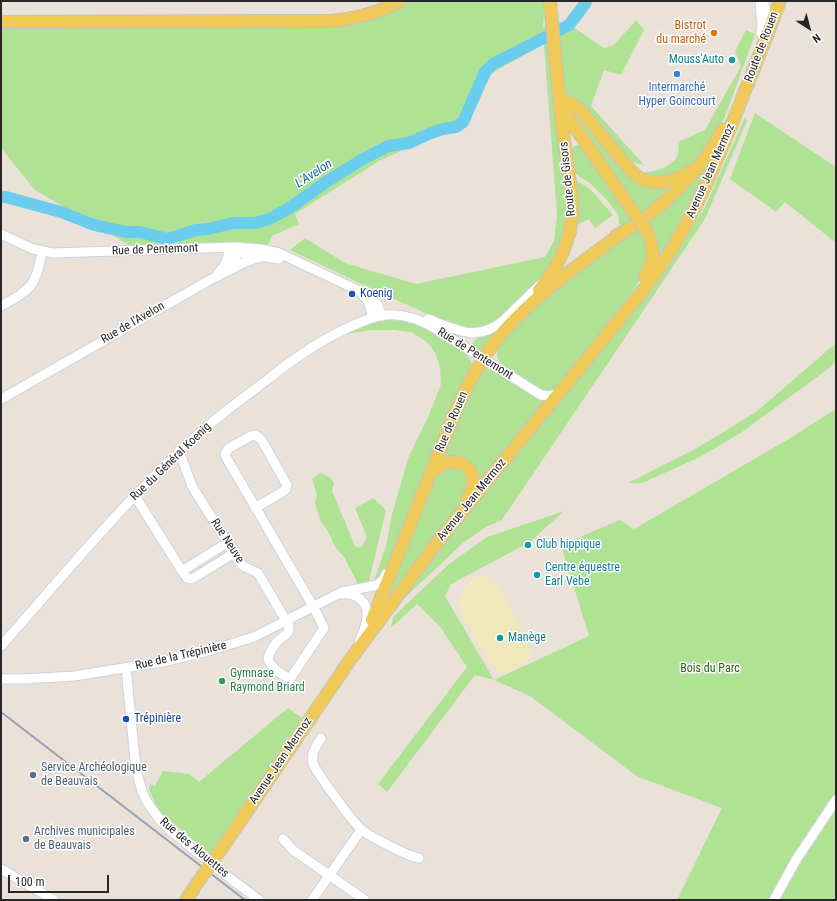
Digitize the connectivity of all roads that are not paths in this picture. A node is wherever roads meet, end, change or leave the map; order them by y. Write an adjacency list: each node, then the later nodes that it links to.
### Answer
1 (400, 1): 8 (main road)
2 (550, 1): 11 (main road, Route de Gisors)
3 (759, 1): 9 (street)
4 (763, 1): 7 (street)
5 (774, 1): 7 (main road, Route de Rouen)
6 (780, 1): 9 (main road, Route de Rouen)
7 (768, 16): 9 (main road, Route de Rouen)
8 (1, 22)
9 (765, 32): 10 (main road, Route de Rouen)
10 (741, 92): 14 (main road); 30 (main road, Avenue Jean Mermoz)
11 (560, 97): 12 (main road); 13 (main road, Route de Gisors)
12 (581, 111): 13 (main road); 14 (main road)
13 (563, 115): 15 (main road); 16 (main road, Route de Gisors)
14 (719, 137): 17 (main road)
15 (587, 144): 16 (main road); 30 (main road, bridge)
16 (565, 150): 25 (main road, Route de Gisors)
17 (622, 233): 25 (main road); 32 (main road, Rue de Rouen)
18 (1, 234): 21 (street, Rue de Pentemont)
19 (1, 239): 21 (street, Rue de Pentemont)
20 (231, 251): 21 (street, Rue de Pentemont); 22 (street, Rue de Pentemont); 23 (street, Rue de Pentemont); 24 (street); 26 (street)
21 (42, 254): 27 (street)
22 (269, 257): 23 (street, Rue de Pentemont); 24 (street, Rue de l'Avelon)
23 (308, 267): 29 (street, Rue de Pentemont)
24 (231, 269): 26 (street, Rue de l'Avelon)
25 (551, 274): 31 (street); 32 (main road, Route de Gisors)
26 (208, 281): 36 (street, Rue de l'Avelon)
27 (1, 306)
28 (401, 315): 29 (street, Rue de Pentemont); 31 (street); 33 (street, Rue de Pentemont)
29 (378, 316): 37 (street, Rue du Général Koenig)
30 (610, 329): 35 (main road, Avenue Jean Mermoz)
31 (480, 333): 33 (street)
32 (498, 339): 34 (main road, Rue de Rouen)
33 (470, 351): 34 (street, Rue de Pentemont)
34 (483, 359): 35 (street, Rue de Pentemont); 38 (main road, Rue de Rouen)
35 (563, 389): 41 (main road, Avenue Jean Mermoz)
36 (1, 399)
37 (180, 451): 39 (street, Rue du Général Koenig); 42 (street, Rue Neuve)
38 (430, 475): 41 (main road); 43 (main road, Rue de Rouen)
39 (135, 496): 45 (street); 51 (street, Rue du Général Koenig)
40 (255, 508): 40 (street); 48 (street)
41 (453, 522): 53 (main road, Avenue Jean Mermoz)
42 (228, 542): 44 (street, Rue Neuve); 45 (street)
43 (401, 548): 46 (street, Rue de la Trépinière); 52 (main road, Rue de Rouen)
44 (234, 553): 45 (street); 50 (street, Rue Neuve)
45 (182, 571)
46 (371, 586): 47 (street, Rue de la Trépinière); 49 (street)
47 (337, 594): 48 (street, Rue de la Trépinière); 49 (street)
48 (314, 606): 50 (street, Rue de la Trépinière); 50 (street)
49 (366, 606): 52 (street)
50 (286, 621): 54 (street, Rue de la Trépinière)
51 (1, 646)
52 (357, 648): 53 (main road, Rue de Rouen)
53 (350, 660): 66 (main road, Avenue Jean Mermoz, bridge)
54 (126, 668): 57 (street, Rue de la Trépinière); 67 (street, Rue des Alouettes)
55 (1, 672): 57 (street, Rue de la Trépinière)
56 (1, 679): 57 (street, Rue de la Trépinière)
57 (15, 679)
58 (321, 738): 60 (street)
59 (836, 800): 70 (street)
60 (361, 830): 62 (street); 64 (street)
61 (283, 839): 64 (street)
62 (419, 858)
63 (1, 868): 65 (street)
64 (329, 876): 68 (street); 69 (street)
65 (54, 900)
66 (186, 900)
67 (259, 900)
68 (312, 900)
69 (365, 900)
70 (774, 900)

